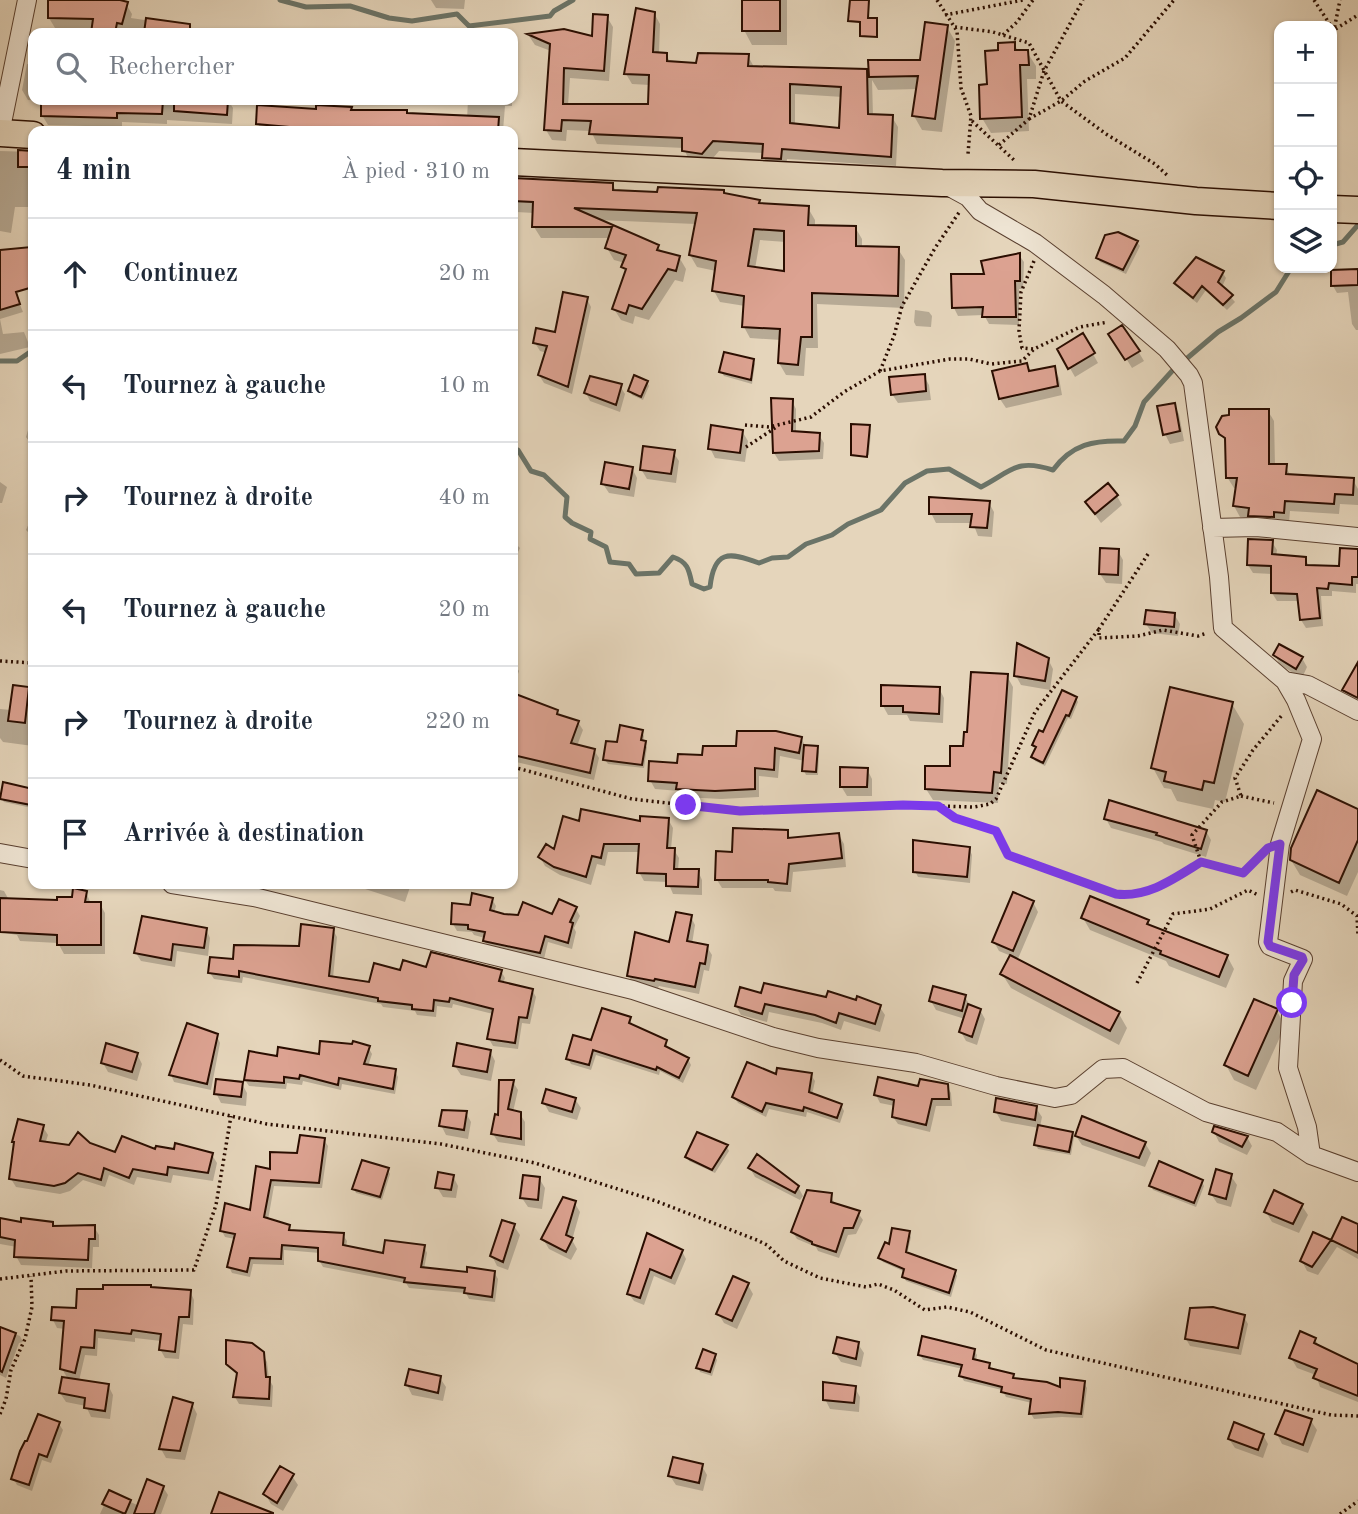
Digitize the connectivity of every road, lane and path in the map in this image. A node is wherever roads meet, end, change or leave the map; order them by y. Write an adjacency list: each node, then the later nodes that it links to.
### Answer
1 (27, 0): 21 (street)
2 (937, 0): 9 (path)
3 (1022, 0): 9 (path)
4 (1033, 0): 15 (path)
5 (1083, 0): 16 (path)
6 (1174, 0): 18 (path)
7 (1314, 0): 11 (path)
8 (1340, 0): 12 (path)
9 (945, 15): 14 (path)
10 (1358, 15): 13 (path)
11 (1328, 21)
12 (1334, 21)
13 (1337, 26)
14 (955, 27): 15 (path); 20 (path)
15 (1003, 35): 16 (path)
16 (1044, 71): 18 (path); 19 (path)
17 (1332, 84): 24 (path)
18 (1061, 101): 19 (path); 30 (path)
19 (1029, 118): 23 (path)
20 (971, 121): 23 (path); 25 (path)
21 (0, 133): 22 (main road)
22 (28, 135)
23 (999, 145): 28 (path)
24 (1332, 147)
25 (968, 154)
26 (518, 162): 27 (main road)
27 (942, 183): 28 (main road); 29 (street)
28 (1034, 184): 30 (main road)
29 (970, 200): 32 (street); 35 (path)
30 (1196, 201): 31 (main road)
31 (1274, 206)
32 (1040, 246): 33 (street); 34 (path)
33 (1130, 318): 34 (path); 39 (street)
34 (1034, 349): 35 (path)
35 (880, 371): 36 (path)
36 (780, 424): 37 (path); 38 (path)
37 (745, 425)
38 (746, 447)
39 (1212, 528): 40 (street); 42 (street)
40 (1358, 537)
41 (1148, 554): 43 (path)
42 (1223, 628): 43 (path); 46 (street)
43 (1099, 629): 51 (path)
44 (0, 661): 45 (path)
45 (28, 663)
46 (1284, 681): 47 (street); 48 (street)
47 (1296, 699): 50 (path); 52 (street)
48 (1358, 711)
49 (518, 768): 51 (path)
50 (1241, 796): 52 (path); 56 (path)
51 (938, 806): 56 (path)
52 (1293, 807): 53 (street)
53 (1280, 844): 56 (path); 58 (street)
54 (0, 853): 55 (street)
55 (28, 858)
56 (1201, 862)
57 (204, 889): 63 (street)
58 (1273, 904): 59 (path); 60 (path); 63 (street)
59 (1358, 936)
60 (1137, 984)
61 (0, 1060): 62 (path)
62 (231, 1116): 65 (path); 68 (path)
63 (1311, 1155): 64 (street)
64 (1358, 1172)
65 (31, 1276): 66 (path); 67 (path)
66 (0, 1279)
67 (0, 1414)
68 (1358, 1416)
69 (1358, 1501): 70 (path)
70 (1340, 1514)

